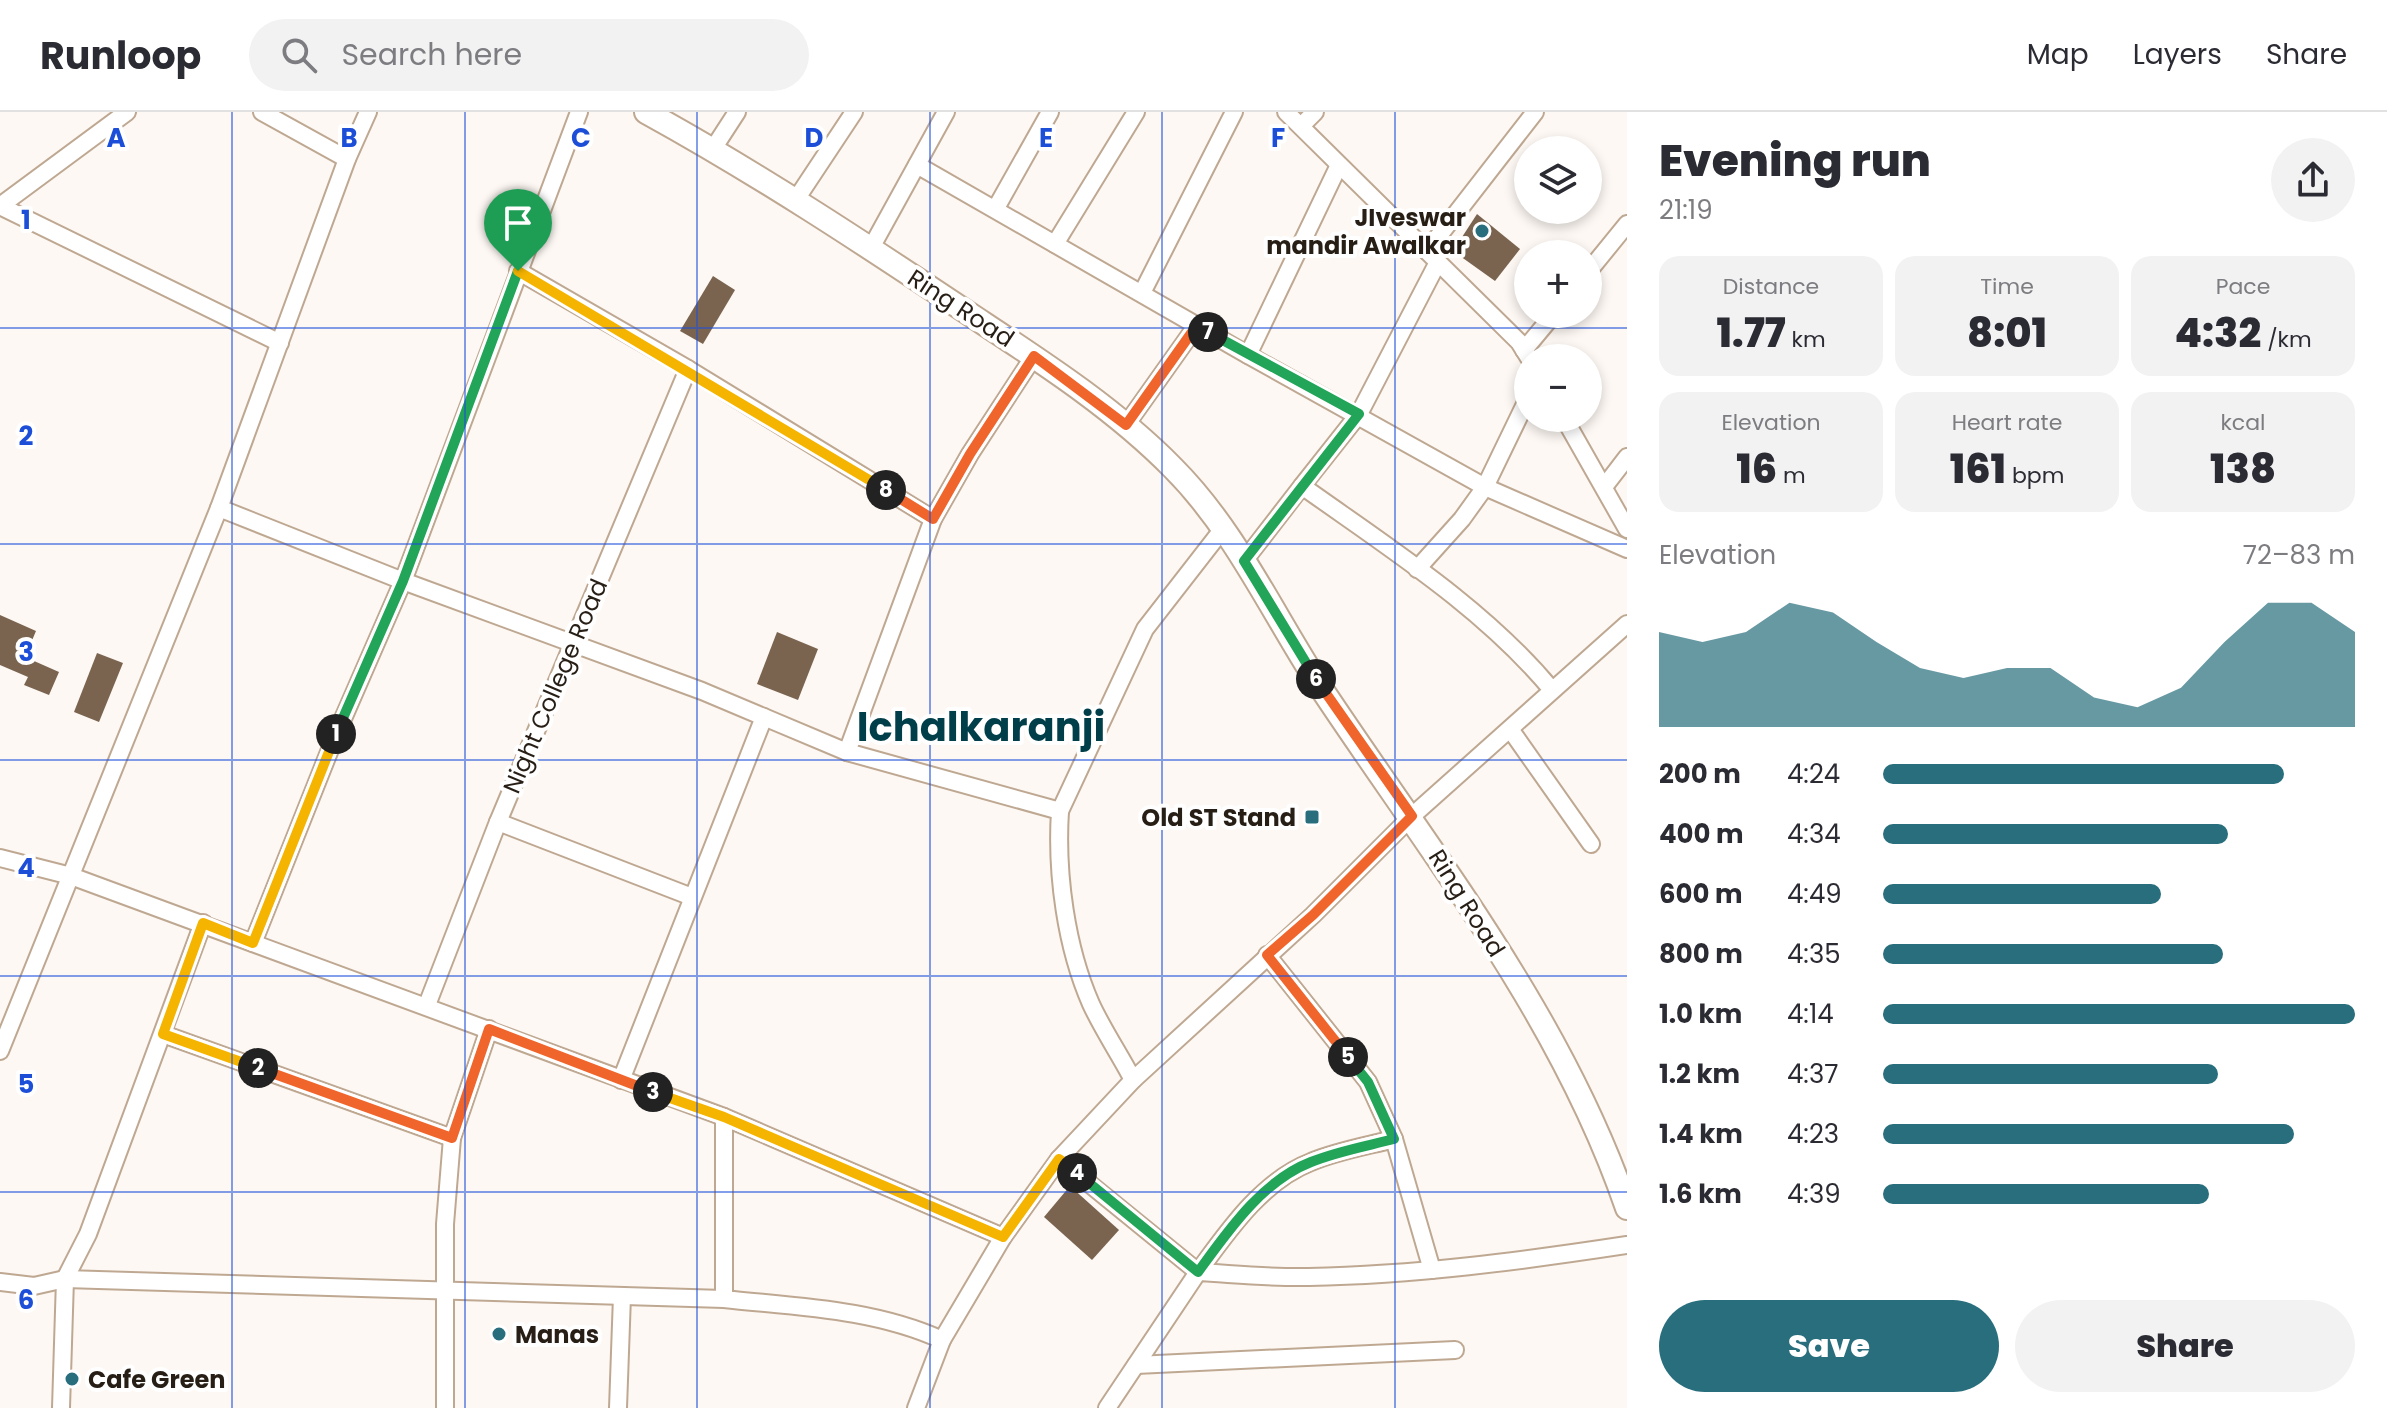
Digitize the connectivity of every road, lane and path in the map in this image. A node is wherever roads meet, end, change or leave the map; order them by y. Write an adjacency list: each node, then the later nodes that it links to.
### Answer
1 (127, 112): 21 (street)
2 (262, 112): 17 (street)
3 (368, 112): 17 (street)
4 (579, 112): 28 (street)
5 (646, 112): 16 (main road, Ring Road)
6 (737, 112): 16 (street)
7 (854, 112): 20 (street)
8 (946, 112): 18 (street)
9 (1050, 112): 22 (street)
10 (1136, 112): 24 (street)
11 (1234, 112): 29 (street)
12 (1286, 112): 15 (street)
13 (1315, 112): 15 (street)
14 (1535, 112): 27 (street)
15 (1301, 126): 19 (street)
16 (713, 149): 20 (main road, Ring Road)
17 (347, 159): 31 (street)
18 (917, 165): 22 (street); 25 (street)
19 (1339, 165): 27 (street); 33 (street)
20 (795, 201): 25 (main road, Ring Road)
21 (0, 206): 31 (street)
22 (996, 208): 24 (street)
23 (1627, 224): 26 (street)
24 (1055, 244): 29 (street)
25 (871, 248): 34 (main road, Ring Road)
26 (1602, 255)
27 (1433, 256): 32 (street); 36 (street)
28 (518, 271): 35 (street); 51 (street)
29 (1142, 293): 30 (street)
30 (1197, 325): 33 (street); 37 (street)
31 (280, 343): 44 (street)
32 (1517, 344)
33 (1248, 355): 36 (street)
34 (1034, 356): 37 (main road, Ring Road); 45 (street)
35 (688, 369): 45 (street); 53 (street, Night College Road)
36 (1359, 414): 41 (street); 42 (street)
37 (1126, 425): 47 (main road, Ring Road)
38 (1514, 427): 42 (street)
39 (1572, 432): 43 (street)
40 (1627, 457): 43 (street)
41 (1302, 486): 49 (street); 50 (street)
42 (1485, 487): 48 (street); 50 (street)
43 (1604, 487): 46 (street)
44 (219, 508): 51 (street); 63 (street)
45 (933, 519): 57 (street)
46 (1627, 529)
47 (1222, 530): 49 (main road, Ring Road); 58 (street)
48 (1627, 549)
49 (1244, 561): 59 (main road, Ring Road)
50 (1417, 569): 54 (street)
51 (403, 581): 53 (street); 66 (street)
52 (1627, 624): 54 (street)
53 (573, 644): 55 (street); 60 (street, Night College Road)
54 (1552, 690): 56 (street)
55 (764, 717): 57 (street); 64 (street)
56 (1510, 729): 59 (street); 61 (street)
57 (847, 752): 58 (street)
58 (1060, 811): 73 (street)
59 (1412, 816): 67 (street); 78 (main road, Ring Road)
60 (498, 822): 64 (street); 68 (street, Night College Road)
61 (1591, 844)
62 (0, 858): 63 (street)
63 (71, 876): 65 (street); 71 (street)
64 (692, 897): 72 (street)
65 (203, 923): 66 (street); 70 (street)
66 (253, 943): 68 (street)
67 (1267, 955): 73 (street); 76 (street)
68 (427, 1005): 69 (street)
69 (489, 1029): 72 (street); 75 (street)
70 (163, 1034): 75 (street); 83 (street)
71 (0, 1051)
72 (621, 1080): 74 (street)
73 (1133, 1080): 77 (street)
74 (724, 1117): 79 (street); 87 (street)
75 (452, 1138): 85 (street)
76 (1394, 1139): 81 (street); 82 (street)
77 (1059, 1159): 79 (street); 82 (street)
78 (1627, 1208)
79 (1003, 1237): 88 (street)
80 (1627, 1245): 81 (street)
81 (1432, 1270): 82 (street)
82 (1198, 1272): 90 (street)
83 (65, 1279): 84 (street); 85 (street); 91 (street)
84 (0, 1282)
85 (445, 1292): 86 (street); 92 (street)
86 (622, 1296): 87 (street); 93 (street)
87 (724, 1299): 88 (street)
88 (942, 1340): 94 (street)
89 (1455, 1350): 90 (street)
90 (1136, 1365): 95 (street)
91 (61, 1408)
92 (445, 1408)
93 (618, 1408)
94 (916, 1408)
95 (1107, 1408)

